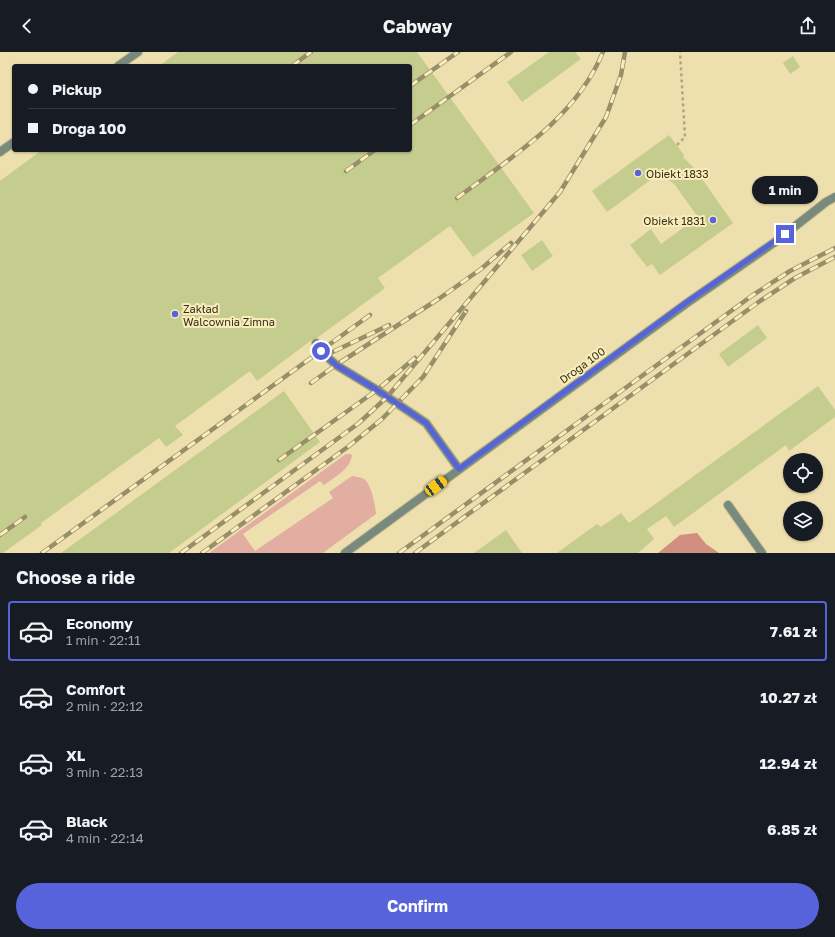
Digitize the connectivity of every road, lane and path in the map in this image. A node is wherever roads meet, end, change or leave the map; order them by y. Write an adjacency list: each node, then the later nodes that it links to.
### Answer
1 (138, 52): 3 (street)
2 (680, 52): 5 (path)
3 (121, 64)
4 (12, 143): 6 (street)
5 (676, 145)
6 (0, 152)
7 (835, 197): 9 (street, Droga 100)
8 (316, 343): 9 (street)
9 (459, 469): 11 (street, Droga 100)
10 (728, 505): 12 (street)
11 (344, 553)
12 (762, 553)

